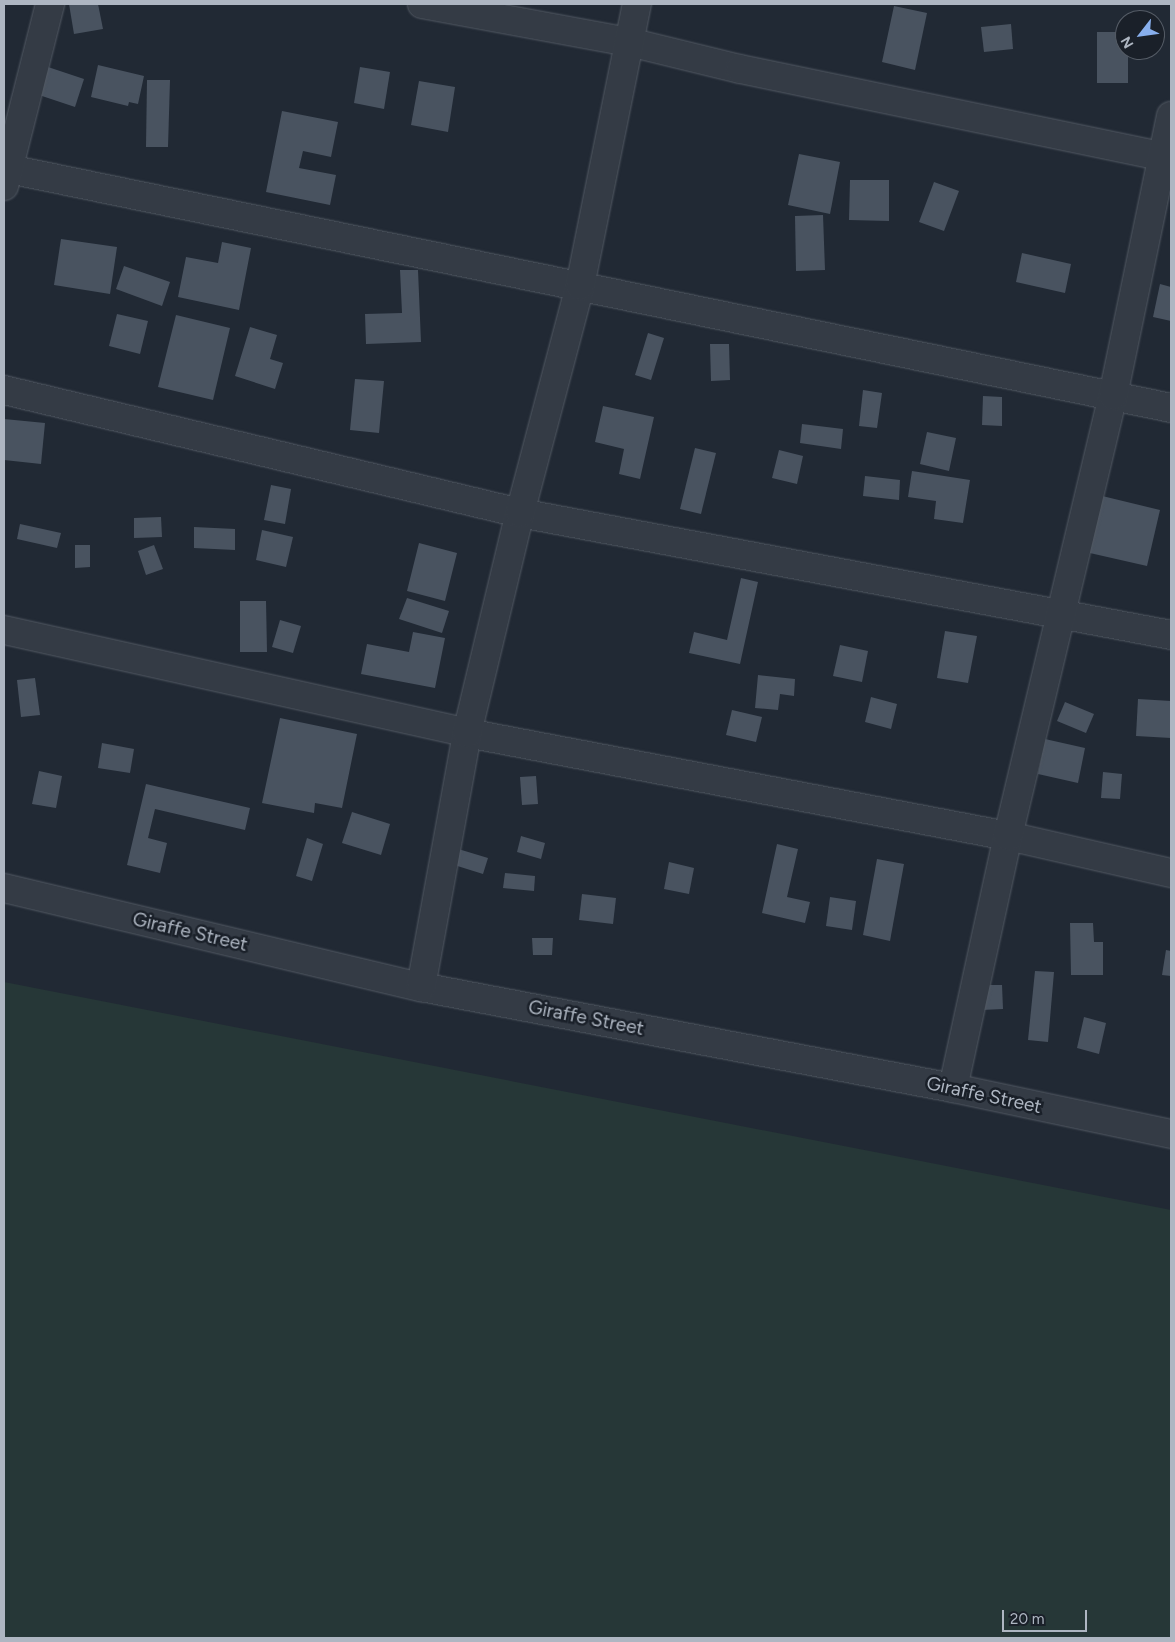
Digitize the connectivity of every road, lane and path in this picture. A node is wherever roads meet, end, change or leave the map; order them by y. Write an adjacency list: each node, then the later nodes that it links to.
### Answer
1 (50, 4): 7 (street)
2 (422, 4): 4 (street)
3 (637, 4): 4 (street)
4 (629, 42): 6 (street); 8 (street)
5 (1171, 116): 6 (street)
6 (1167, 157): 10 (street)
7 (5, 174): 8 (street)
8 (580, 286): 10 (street); 12 (street)
9 (4, 390): 12 (street)
10 (1113, 396): 11 (street); 13 (street)
11 (1171, 408)
12 (520, 513): 13 (street); 16 (street)
13 (1062, 614): 15 (street); 17 (street)
14 (4, 630): 16 (street)
15 (1171, 635)
16 (467, 733): 17 (street); 20 (street)
17 (1008, 836): 18 (street); 21 (street)
18 (1171, 873)
19 (4, 888): 20 (street, Giraffe Street)
20 (421, 987): 21 (street, Giraffe Street)
21 (953, 1088): 22 (street, Giraffe Street)
22 (1171, 1134)

